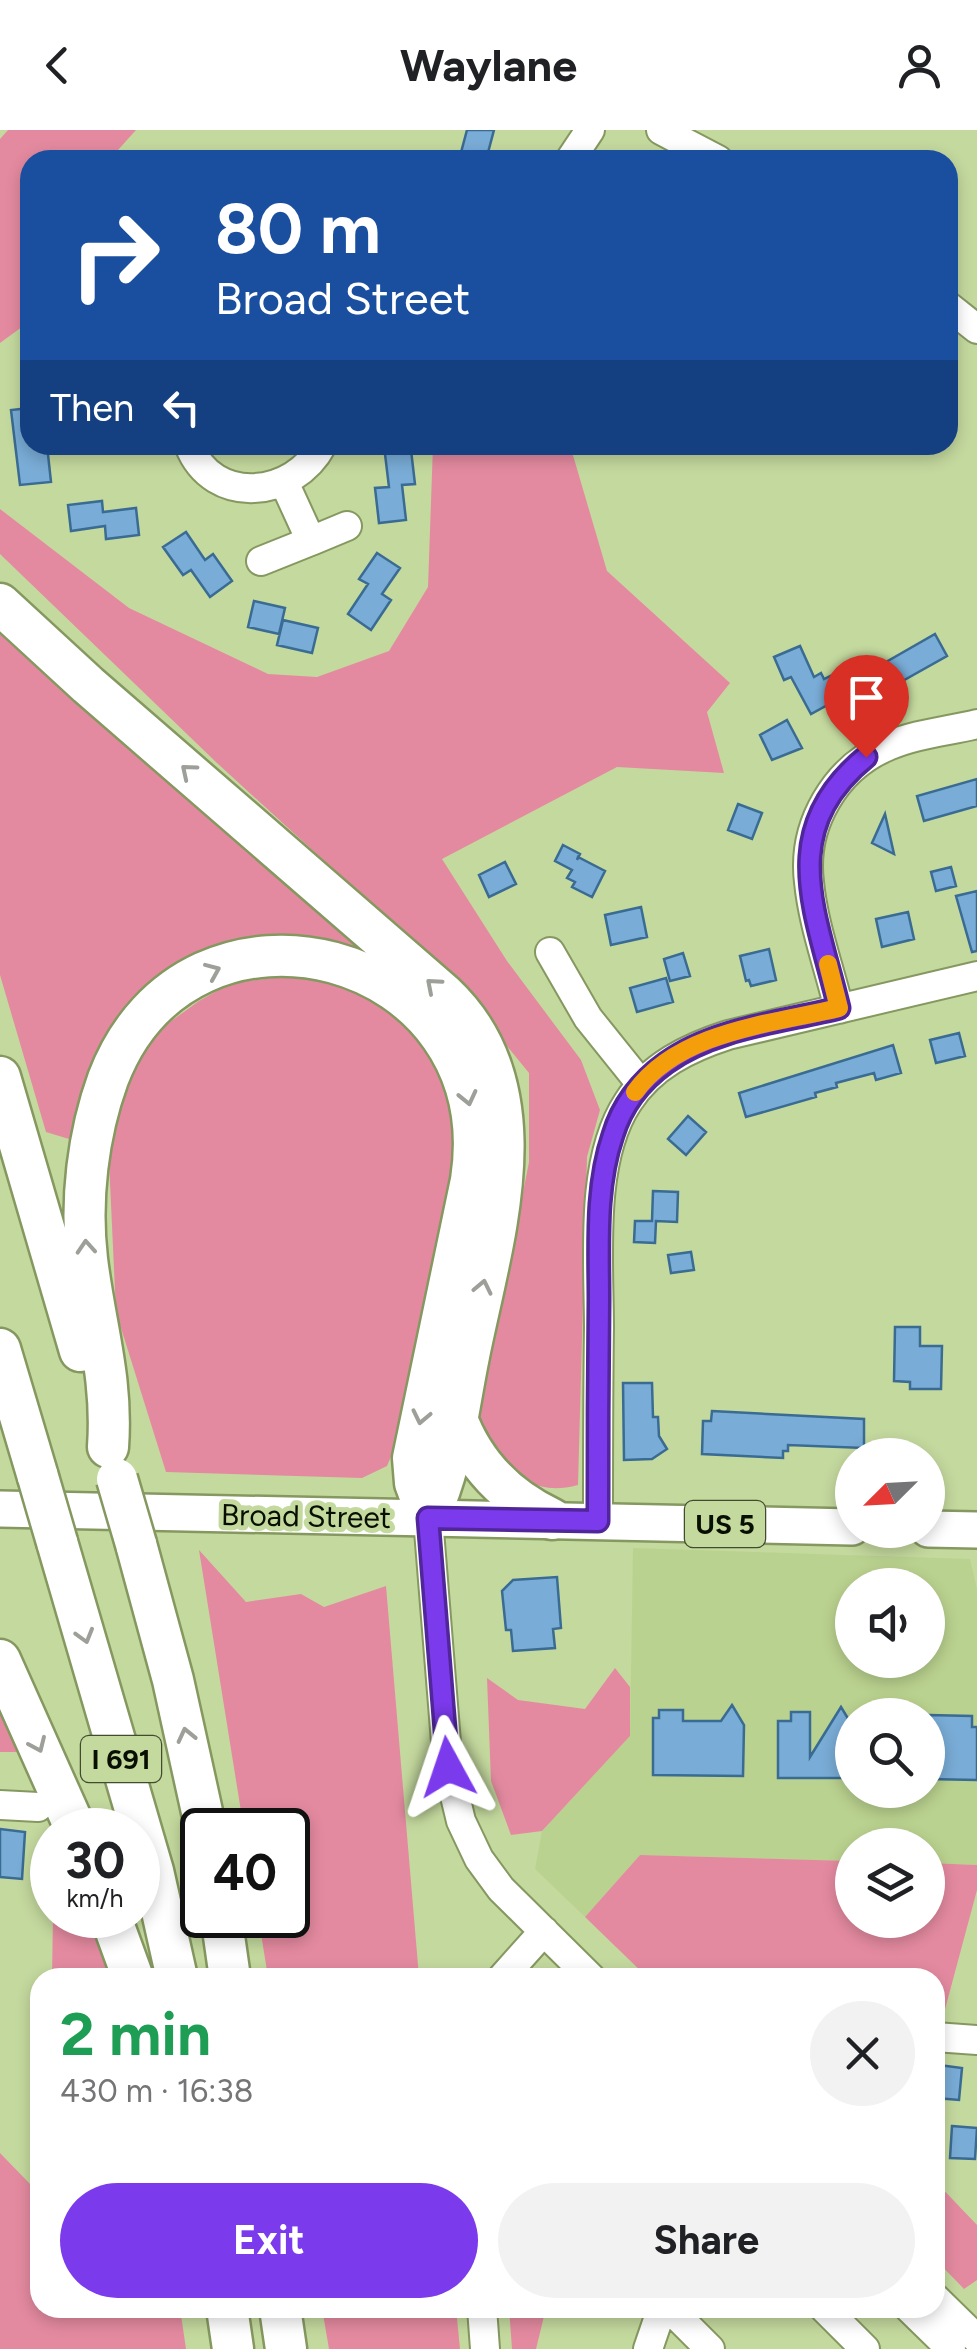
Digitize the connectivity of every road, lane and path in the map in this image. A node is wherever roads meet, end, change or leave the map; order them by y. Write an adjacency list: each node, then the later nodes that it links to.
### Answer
1 (661, 130): 2 (street)
2 (699, 150)
3 (196, 455): 5 (street)
4 (317, 455): 5 (street)
5 (284, 482): 7 (street)
6 (347, 526): 7 (street)
7 (311, 541): 8 (street)
8 (260, 561)
9 (0, 604): 17 (highway, one-way to 9)
10 (977, 724): 13 (street)
11 (550, 952): 15 (street)
12 (977, 976): 13 (street)
13 (839, 1008): 15 (street)
14 (0, 1076): 18 (highway, I 691)
15 (641, 1084): 22 (street)
16 (0, 1349): 35 (highway, I 691, one-way to 35, bridge)
17 (456, 1416): 20 (highway); 21 (highway)
18 (112, 1463): 20 (highway, one-way to 20); 30 (highway, I 691, one-way to 18, bridge)
19 (0, 1509): 20 (main road, Broad Street / US 5)
20 (428, 1518): 21 (main road, Broad Street / US 5); 31 (street)
21 (552, 1519): 22 (main road, Broad Street / US 5)
22 (598, 1521): 23 (main road, Broad Street / US 5)
23 (835, 1527)
24 (945, 1529): 25 (main road)
25 (977, 1530)
26 (0, 1660): 29 (highway, one-way to 29)
27 (0, 1806): 28 (street)
28 (38, 1807)
29 (66, 1808)
30 (201, 1808)
31 (544, 1931): 37 (street); 38 (street)
32 (118, 1938): 34 (highway)
33 (224, 1938): 36 (highway)
34 (129, 1968)
35 (175, 1968)
36 (229, 1968)
37 (511, 1968)
38 (581, 1968)
39 (945, 2037): 40 (street)
40 (977, 2040)
41 (945, 2308): 49 (street)
42 (228, 2318): 50 (highway)
43 (281, 2318): 51 (highway)
44 (483, 2318): 52 (street)
45 (662, 2318): 53 (street)
46 (677, 2318): 54 (street)
47 (834, 2318): 55 (street)
48 (919, 2318): 56 (street)
49 (977, 2339)
50 (233, 2349)
51 (286, 2349)
52 (485, 2349)
53 (648, 2349)
54 (710, 2349)
55 (865, 2349)
56 (952, 2349)

